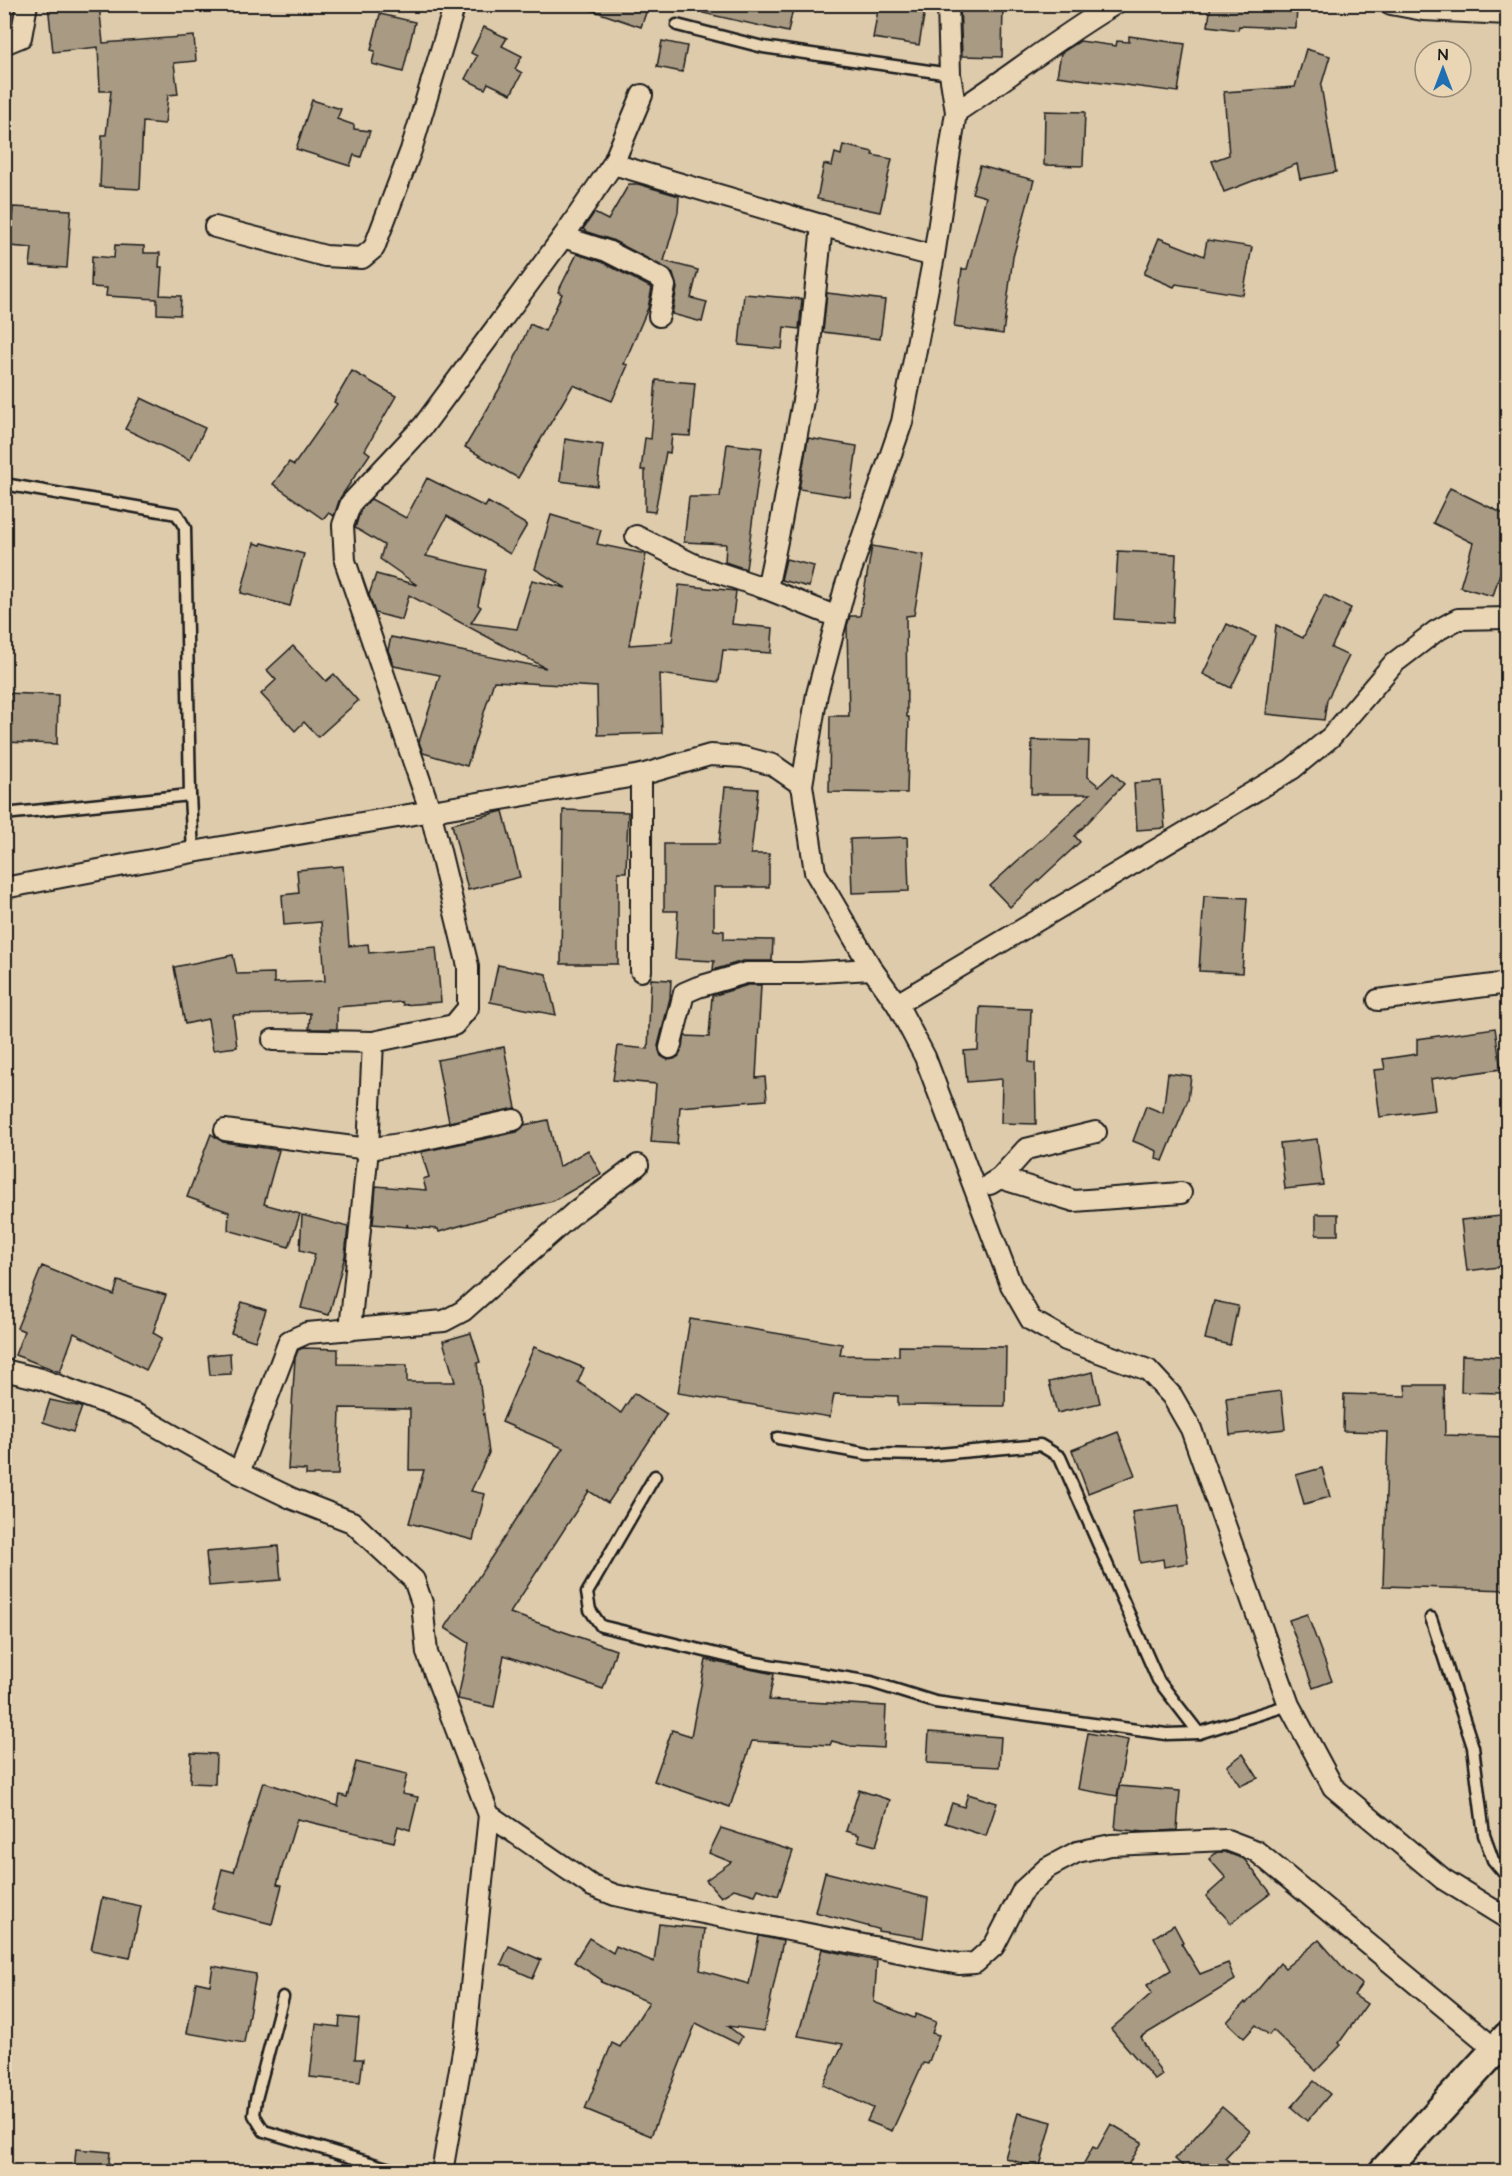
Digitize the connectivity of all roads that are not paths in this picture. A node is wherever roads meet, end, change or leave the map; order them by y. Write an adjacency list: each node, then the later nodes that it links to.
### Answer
1 (27, 4): 8 (street)
2 (455, 4): 14 (street)
3 (948, 4): 9 (street)
4 (1115, 4): 11 (street)
5 (1391, 4): 6 (street)
6 (1508, 14)
7 (677, 26): 9 (lane)
8 (4, 44)
9 (950, 74): 11 (street)
10 (642, 95): 12 (street)
11 (956, 112): 16 (street)
12 (613, 164): 13 (street); 15 (street)
13 (822, 225): 16 (street); 20 (street)
14 (215, 227)
15 (563, 237): 17 (street); 26 (street)
16 (934, 256): 21 (street)
17 (659, 316)
18 (4, 484): 25 (lane)
19 (636, 536): 20 (street)
20 (767, 589): 21 (street)
21 (837, 617): 24 (street)
22 (1508, 618): 34 (street)
23 (641, 775): 24 (street); 26 (street); 31 (street)
24 (802, 785): 30 (street)
25 (190, 795): 27 (lane); 28 (lane)
26 (430, 810): 28 (street); 36 (street)
27 (4, 814)
28 (193, 852): 29 (street)
29 (4, 888)
30 (872, 969): 34 (street); 37 (street)
31 (641, 971)
32 (1508, 983): 33 (street)
33 (1378, 1000)
34 (897, 1004): 44 (street)
35 (273, 1040): 36 (street)
36 (373, 1042): 41 (street)
37 (670, 1048)
38 (514, 1120): 41 (street)
39 (225, 1130): 41 (street)
40 (1096, 1132): 43 (street)
41 (368, 1149): 46 (street)
42 (638, 1166): 46 (street)
43 (1000, 1178): 44 (street); 45 (street)
44 (976, 1191): 52 (street)
45 (1181, 1193)
46 (350, 1330): 49 (street)
47 (4, 1370): 49 (street)
48 (778, 1438): 53 (lane)
49 (239, 1473): 54 (street)
50 (655, 1476): 53 (lane)
51 (1431, 1618): 55 (lane)
52 (1289, 1705): 53 (lane); 56 (street)
53 (1199, 1733)
54 (489, 1815): 58 (street); 60 (street)
55 (1508, 1878)
56 (1508, 1918)
57 (283, 1997): 59 (lane)
58 (1501, 2042): 61 (main road)
59 (400, 2172)
60 (442, 2172)
61 (1383, 2172)

